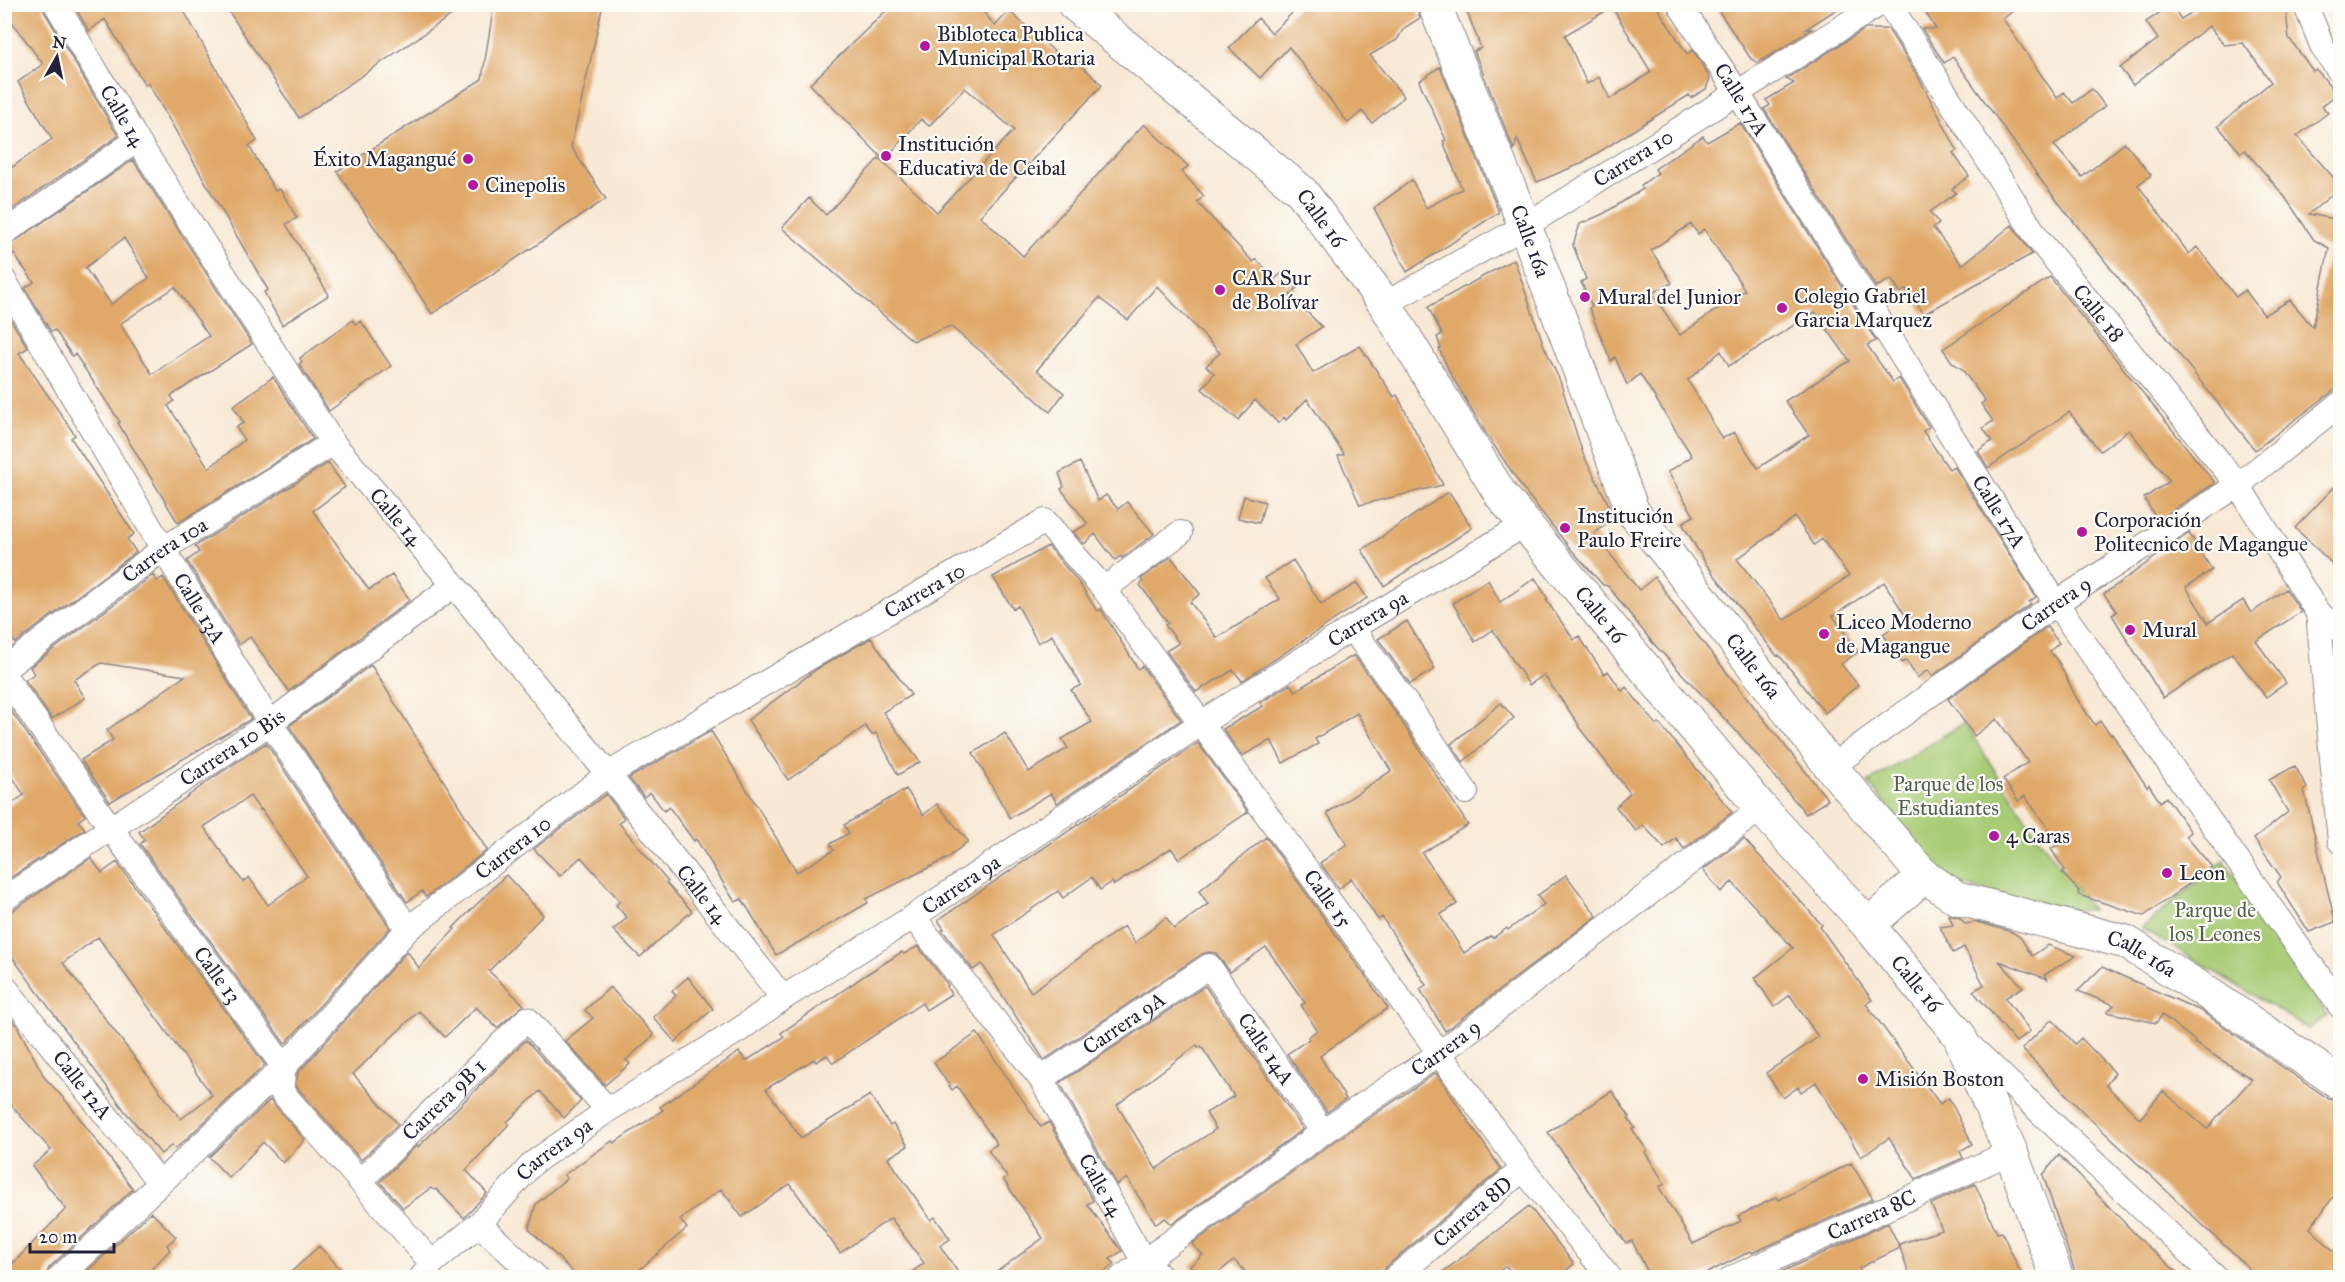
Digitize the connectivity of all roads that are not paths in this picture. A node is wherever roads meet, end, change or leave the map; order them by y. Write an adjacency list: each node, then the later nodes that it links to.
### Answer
1 (56, 4): 10 (street, Calle 14)
2 (1074, 4): 14 (main road, Calle 16)
3 (1434, 4): 11 (main road, Calle 16a)
4 (1679, 4): 9 (street, Calle 17A)
5 (1879, 4): 9 (street, Carrera 10)
6 (1889, 4): 17 (street, Calle 18)
7 (2305, 4): 8 (street)
8 (2340, 72)
9 (1737, 92): 11 (street, Carrera 10); 24 (street, Calle 17A)
10 (137, 140): 12 (street); 16 (street, Calle 14)
11 (1525, 226): 14 (street, Carrera 10); 32 (main road, Calle 16a)
12 (4, 233)
13 (4, 280): 21 (street, Calle 13A)
14 (1385, 304): 19 (main road, Calle 16)
15 (2340, 404): 17 (street, Carrera 9)
16 (333, 443): 21 (street, Carrera 10a); 22 (street, Calle 14)
17 (2238, 485): 24 (street, Carrera 9); 25 (street, Calle 18)
18 (1045, 520): 23 (street, Calle 15); 33 (street, Carrera 10)
19 (1526, 524): 26 (street, Carrera 9a); 35 (main road, Calle 16)
20 (1180, 533): 23 (street)
21 (163, 549): 28 (street, Carrera 10a); 31 (street, Calle 13A)
22 (454, 585): 31 (street, Carrera 10 Bis); 33 (street, Calle 14)
23 (1104, 589): 30 (street, Calle 15)
24 (2056, 603): 32 (street, Carrera 9); 46 (street, Calle 17A)
25 (2318, 613): 27 (street, Calle 18); 37 (street, Calle 18)
26 (1352, 628): 30 (street, Carrera 9a); 34 (street)
27 (2340, 630)
28 (4, 669)
29 (4, 675): 36 (street, Calle 13)
30 (1203, 722): 40 (street, Carrera 9a); 48 (street, Calle 15)
31 (270, 723): 36 (street, Carrera 10 Bis); 42 (street, Calle 13A)
32 (1831, 767): 38 (main road, Calle 16a)
33 (608, 774): 42 (street, Carrera 10); 45 (street, Calle 14)
34 (1466, 792)
35 (1761, 808): 41 (main road, Calle 16); 48 (street, Carrera 9)
36 (110, 827): 39 (street, Carrera 10 Bis); 49 (street, Calle 13)
37 (2340, 841)
38 (1924, 876): 41 (main road); 51 (main road, Calle 16a)
39 (4, 899)
40 (913, 917): 45 (street, Carrera 9a); 50 (street, Calle 14)
41 (1868, 925): 47 (main road, Calle 16)
42 (408, 929): 49 (street, Carrera 10)
43 (1209, 966): 50 (street, Carrera 9A); 53 (street, Calle 14A)
44 (4, 986): 57 (street, Calle 12A)
45 (783, 998): 52 (street, Carrera 9a)
46 (2340, 1006)
47 (1959, 1035): 54 (main road, Calle 16); 69 (street)
48 (1440, 1053): 53 (street, Carrera 9); 55 (street, Calle 15)
49 (284, 1066): 56 (street); 57 (street, Carrera 10)
50 (1041, 1079): 59 (street, Calle 14)
51 (2340, 1083)
52 (608, 1110): 56 (street, Carrera 9B 1); 58 (street, Carrera 9a)
53 (1323, 1132): 59 (street, Carrera 9)
54 (2011, 1152): 67 (street, Carrera 8C); 68 (main road, Calle 16)
55 (1523, 1169): 65 (street, Carrera 8D); 66 (street, Calle 15)
56 (360, 1181): 60 (street)
57 (159, 1182): 61 (street, Carrera 10)
58 (479, 1224): 60 (street, Carrera 9a); 62 (street)
59 (1143, 1260): 63 (street, Carrera 9); 64 (street, Calle 14)
60 (427, 1270)
61 (59, 1278)
62 (537, 1278)
63 (1121, 1278)
64 (1162, 1278)
65 (1395, 1278)
66 (1610, 1278)
67 (1732, 1278)
68 (2057, 1278)
69 (2216, 1278)

